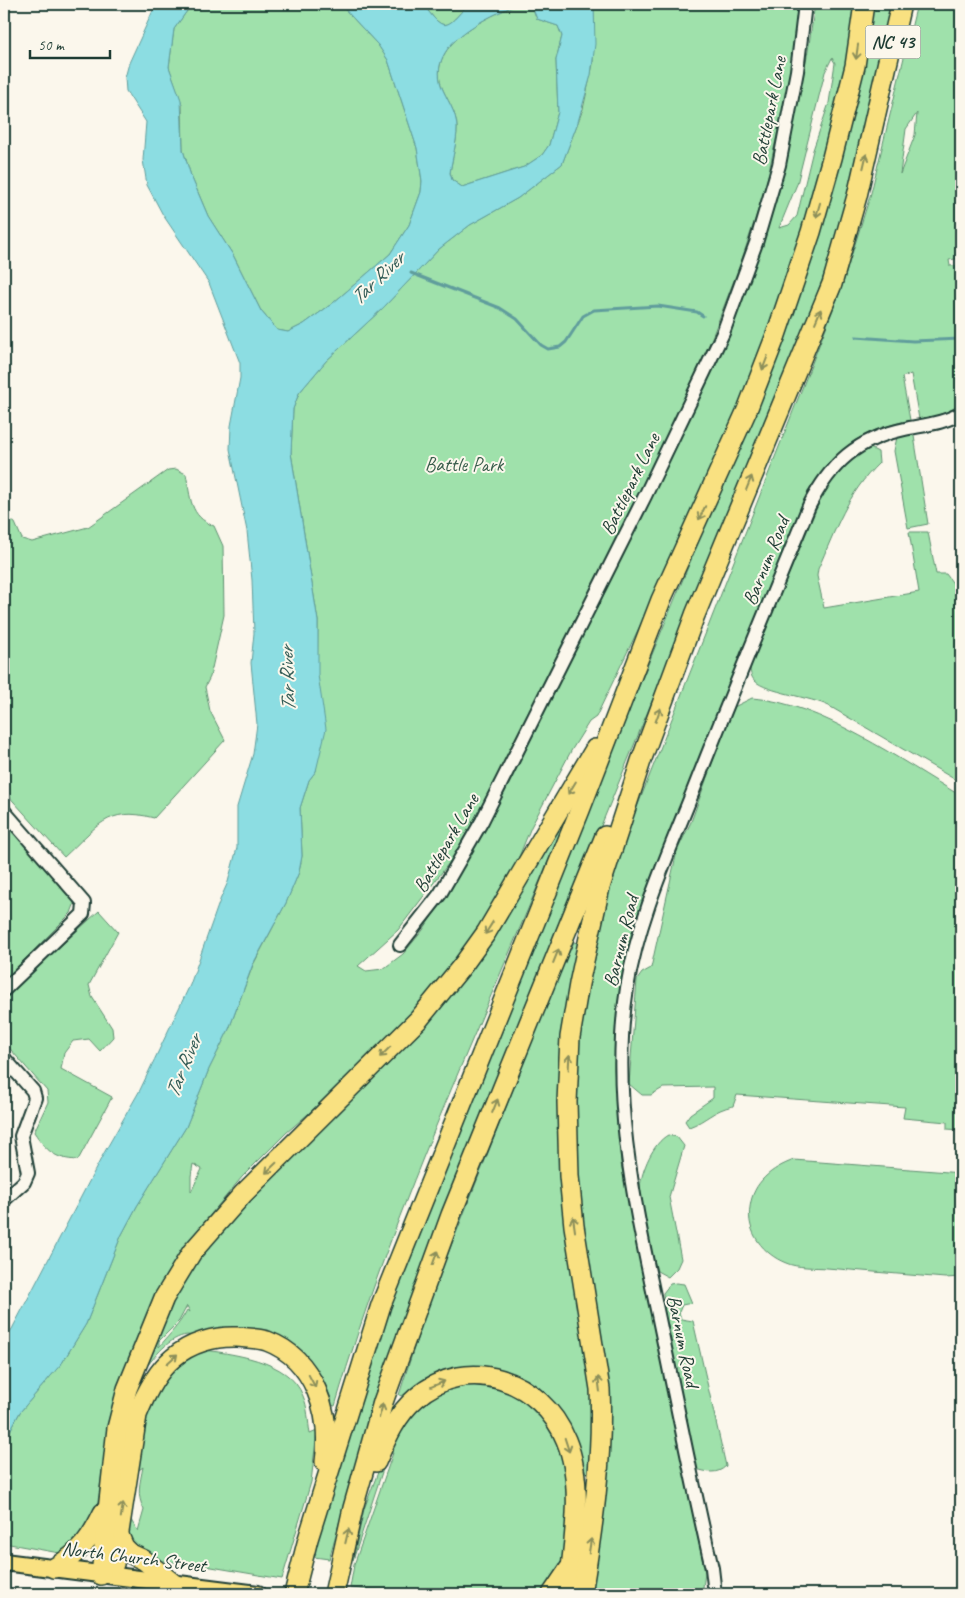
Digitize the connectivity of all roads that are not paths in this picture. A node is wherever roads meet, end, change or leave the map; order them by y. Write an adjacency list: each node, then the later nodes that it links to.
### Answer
1 (805, 4): 10 (street, Battlepark Lane)
2 (864, 4): 7 (highway, one-way to 7)
3 (896, 4): 5 (highway)
4 (901, 4): 5 (highway, NC 43)
5 (885, 79): 8 (highway, one-way to 5)
6 (961, 413): 29 (street, Barnum Road)
7 (623, 701): 14 (highway, one-way to 14); 17 (highway)
8 (641, 761): 15 (highway, one-way to 8); 28 (highway, one-way to 8)
9 (4, 811): 11 (street)
10 (400, 945)
11 (4, 990)
12 (4, 1058): 13 (street)
13 (4, 1200)
14 (108, 1503): 20 (highway); 21 (highway)
15 (353, 1508): 19 (highway, one-way to 19); 25 (highway, one-way to 15)
16 (118, 1533): 17 (highway, one-way to 17); 21 (highway); 22 (highway)
17 (306, 1546): 24 (highway)
18 (4, 1562): 20 (main road, North Church Street)
19 (571, 1566): 26 (highway); 27 (highway)
20 (54, 1568): 21 (main road, North Church Street)
21 (106, 1575): 22 (main road, North Church Street)
22 (175, 1585): 23 (main road, North Church Street)
23 (258, 1594)
24 (294, 1594)
25 (334, 1594)
26 (552, 1594)
27 (568, 1594)
28 (582, 1594)
29 (715, 1594)

